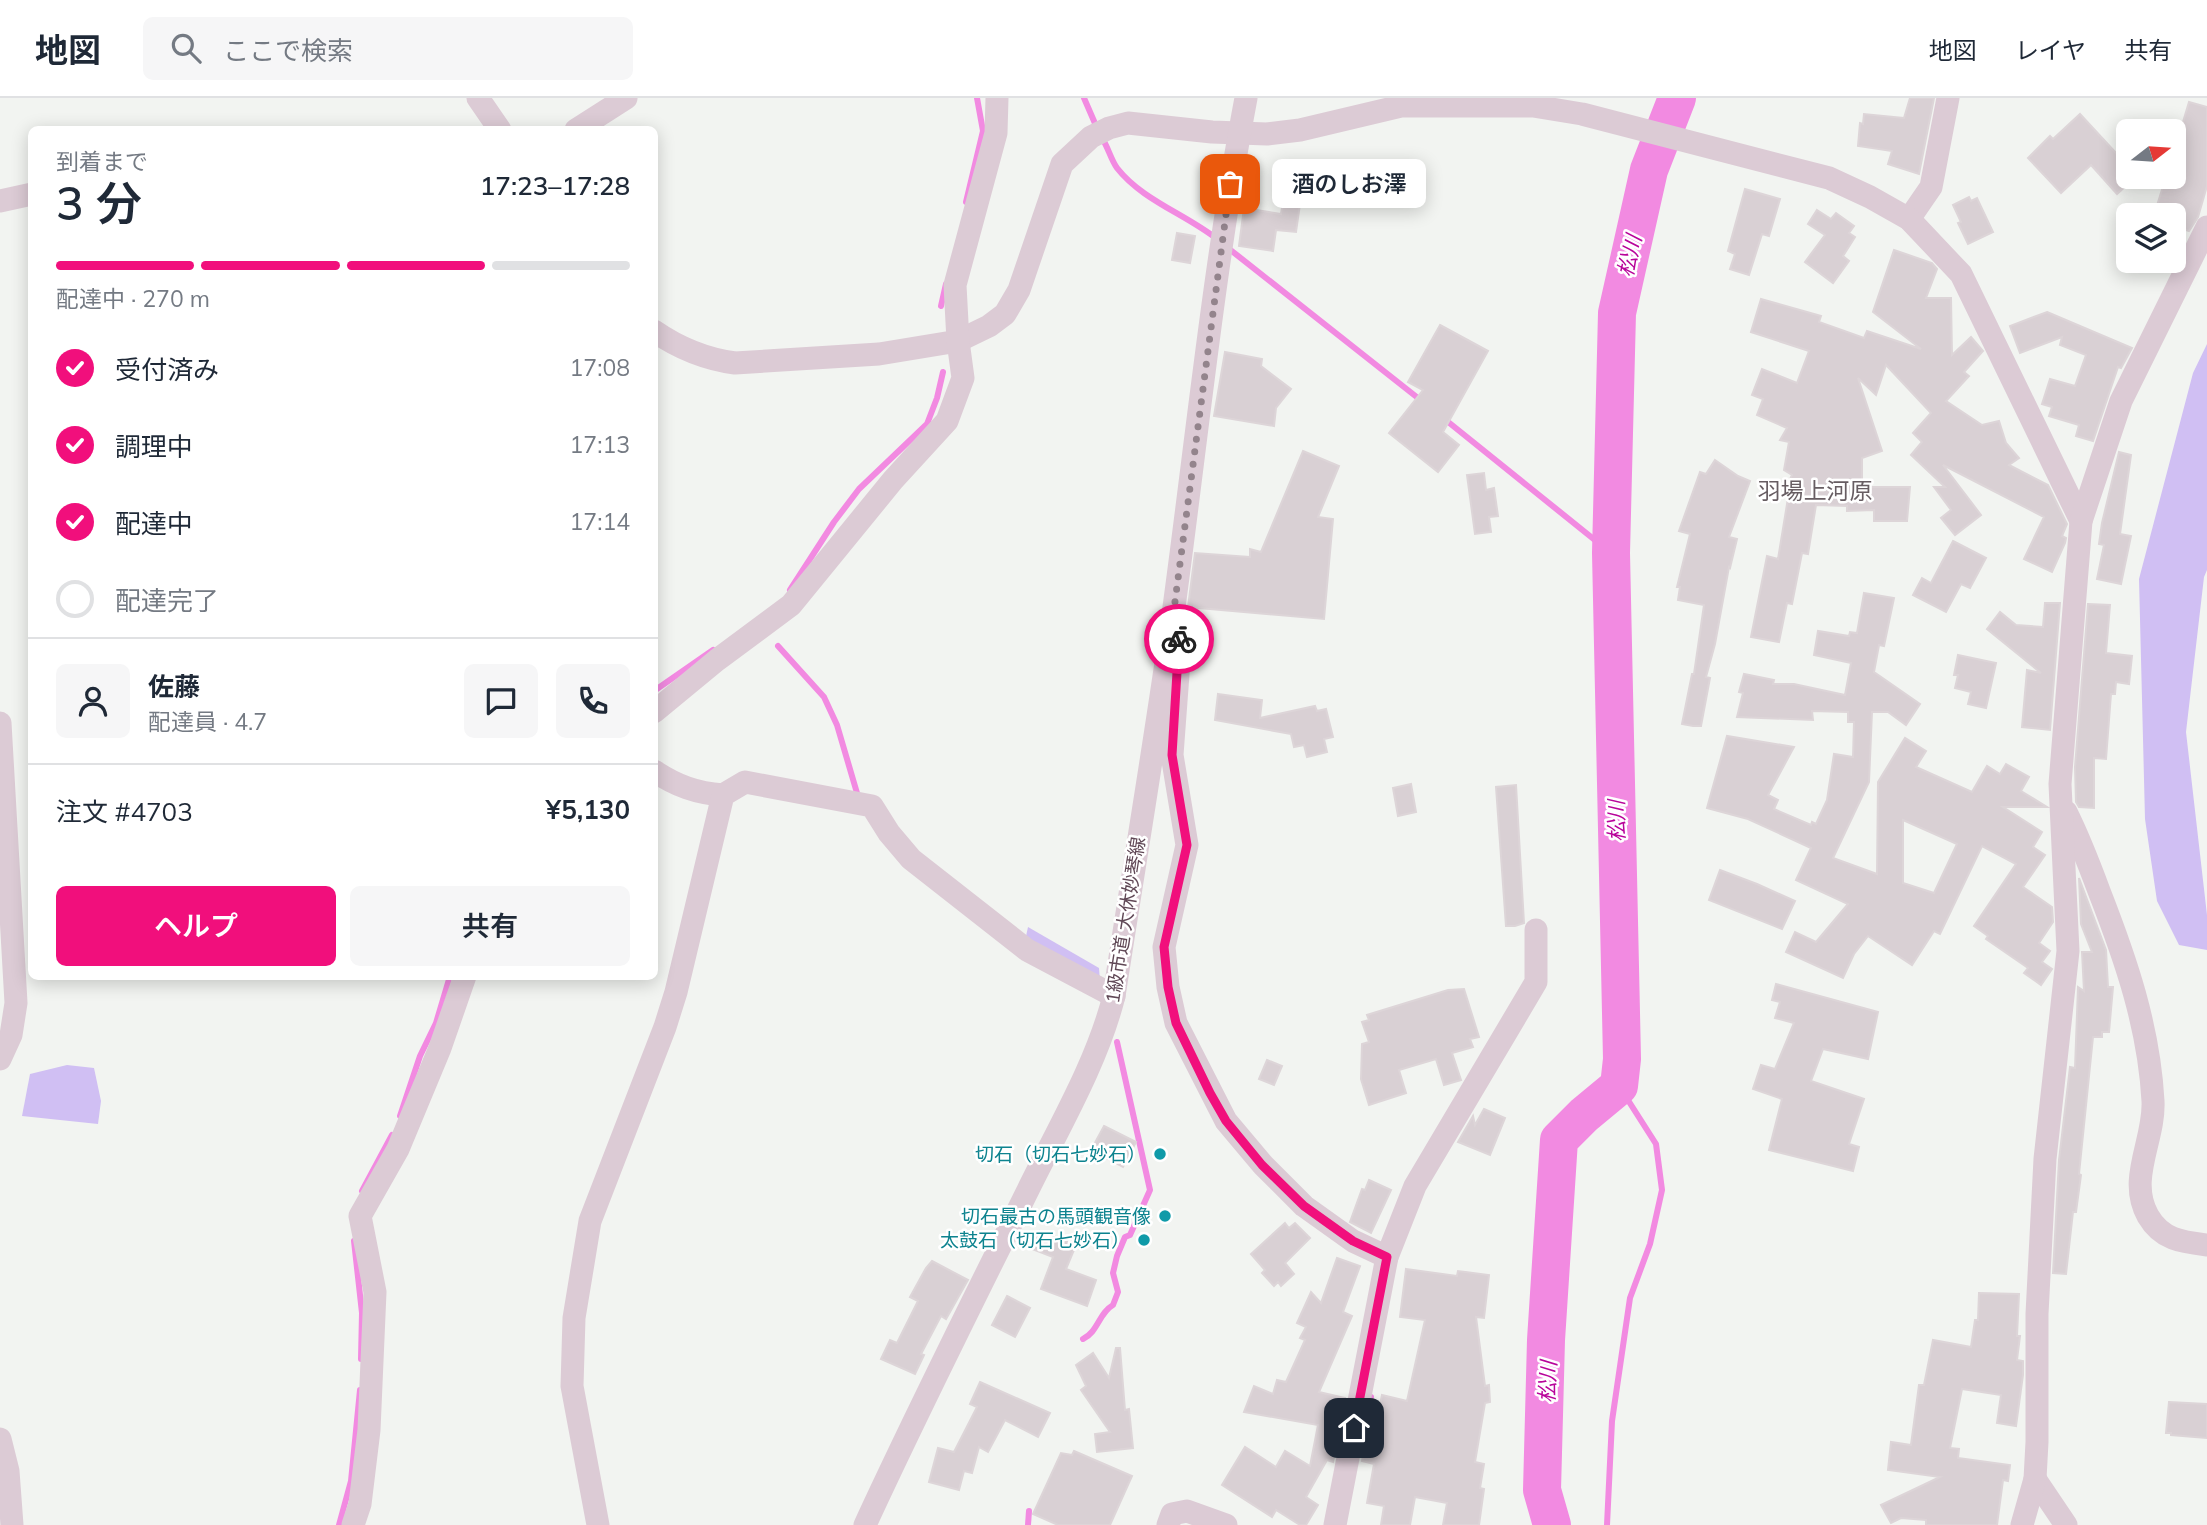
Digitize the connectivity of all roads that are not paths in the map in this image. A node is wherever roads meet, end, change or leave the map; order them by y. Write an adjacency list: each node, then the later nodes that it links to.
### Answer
1 (478, 98): 6 (street)
2 (626, 98): 7 (street)
3 (997, 98): 14 (street)
4 (1246, 98): 8 (street)
5 (1948, 98): 11 (street)
6 (497, 126)
7 (582, 126)
8 (1239, 133): 11 (street); 14 (street); 16 (street, 1級市道 大休妙琴線)
9 (28, 195): 10 (street)
10 (0, 201)
11 (1909, 219): 15 (street)
12 (2207, 228): 15 (street)
13 (658, 333): 14 (street)
14 (958, 341): 17 (street)
15 (2081, 521): 21 (street)
16 (1174, 609): 24 (street, 1級市道 大休妙琴線); 27 (street)
17 (658, 709)
18 (0, 723): 25 (street)
19 (658, 773): 20 (street)
20 (723, 795): 24 (street); 32 (street)
21 (2062, 804): 26 (street); 29 (street)
22 (1536, 930): 27 (street)
23 (464, 980): 31 (street)
24 (1114, 996): 33 (street, 1級市道 大休妙琴線)
25 (0, 1059)
26 (2207, 1245)
27 (1387, 1257): 36 (street)
28 (0, 1439): 30 (street)
29 (2035, 1479): 37 (street); 38 (street)
30 (12, 1525)
31 (353, 1525)
32 (598, 1525)
33 (865, 1525)
34 (1168, 1525): 35 (street)
35 (1226, 1525)
36 (1335, 1525)
37 (2022, 1525)
38 (2066, 1525)

